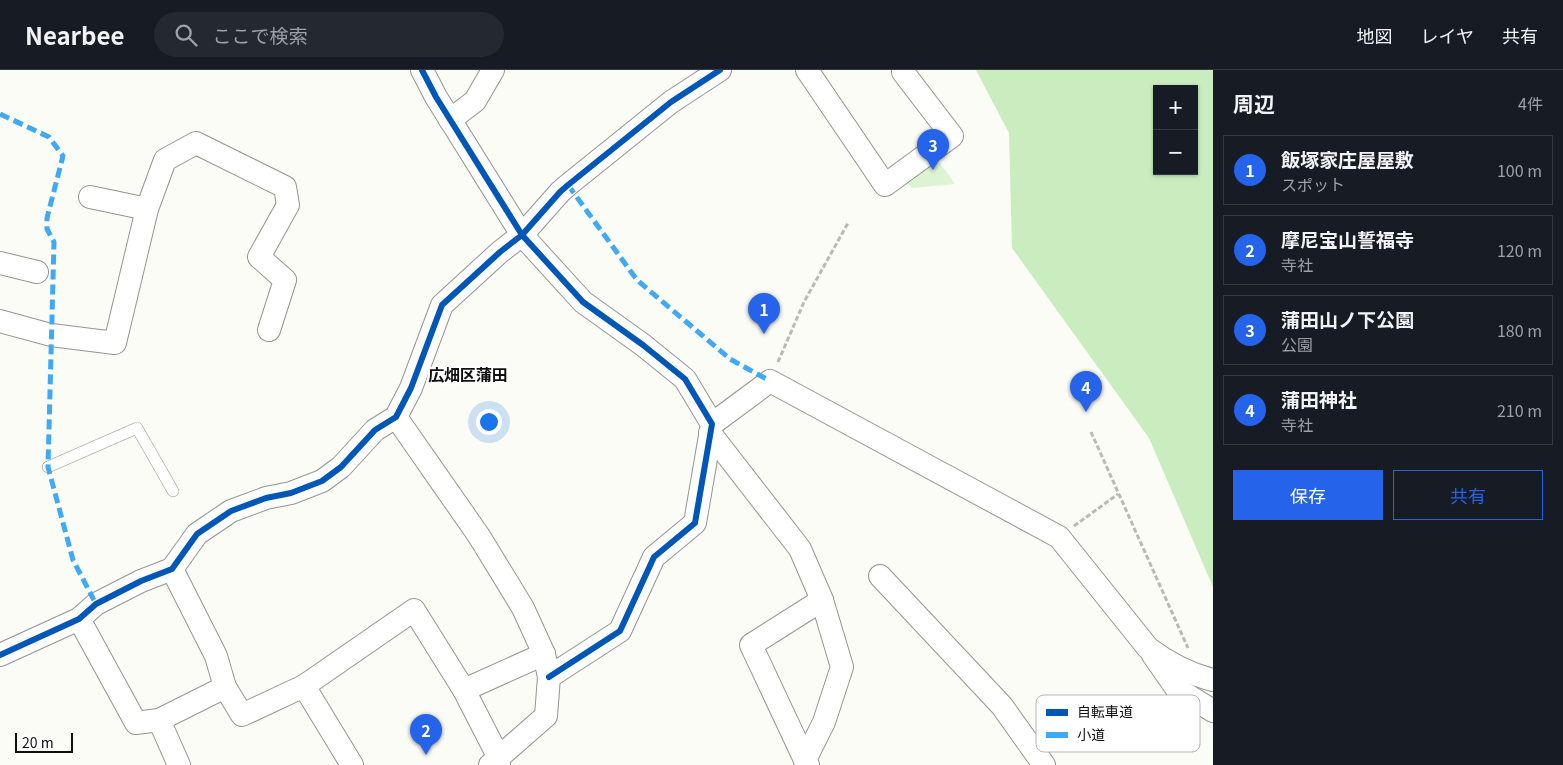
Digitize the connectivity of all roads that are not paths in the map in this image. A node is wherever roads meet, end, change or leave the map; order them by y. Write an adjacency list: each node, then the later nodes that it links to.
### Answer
1 (422, 70): 6 (street)
2 (493, 70): 6 (street)
3 (720, 70): 9 (street)
4 (807, 70): 5 (street)
5 (903, 72)
6 (450, 120): 9 (street)
7 (90, 197): 8 (street)
8 (147, 209): 12 (street); 13 (street)
9 (522, 236): 14 (street); 15 (street)
10 (0, 263): 11 (street)
11 (37, 272)
12 (0, 321)
13 (269, 330)
14 (396, 417): 18 (street); 23 (street)
15 (711, 429): 20 (street); 22 (street); 25 (street)
16 (48, 467): 17 (lane)
17 (173, 491)
18 (172, 569): 21 (street); 27 (street)
19 (880, 576): 38 (street)
20 (822, 600): 35 (street); 35 (street)
21 (79, 619): 24 (street); 33 (street)
22 (1148, 648): 26 (street); 30 (street)
23 (544, 654): 25 (street); 29 (street)
24 (0, 656)
25 (550, 677): 34 (street)
26 (1207, 679)
27 (225, 686): 28 (street); 33 (street)
28 (304, 686): 29 (street); 37 (street)
29 (464, 690): 34 (street)
30 (1187, 695)
31 (1200, 703): 32 (street)
32 (1213, 711)
33 (159, 720): 36 (street)
34 (496, 763)
35 (807, 763)
36 (179, 765)
37 (352, 765)
38 (1044, 765)

